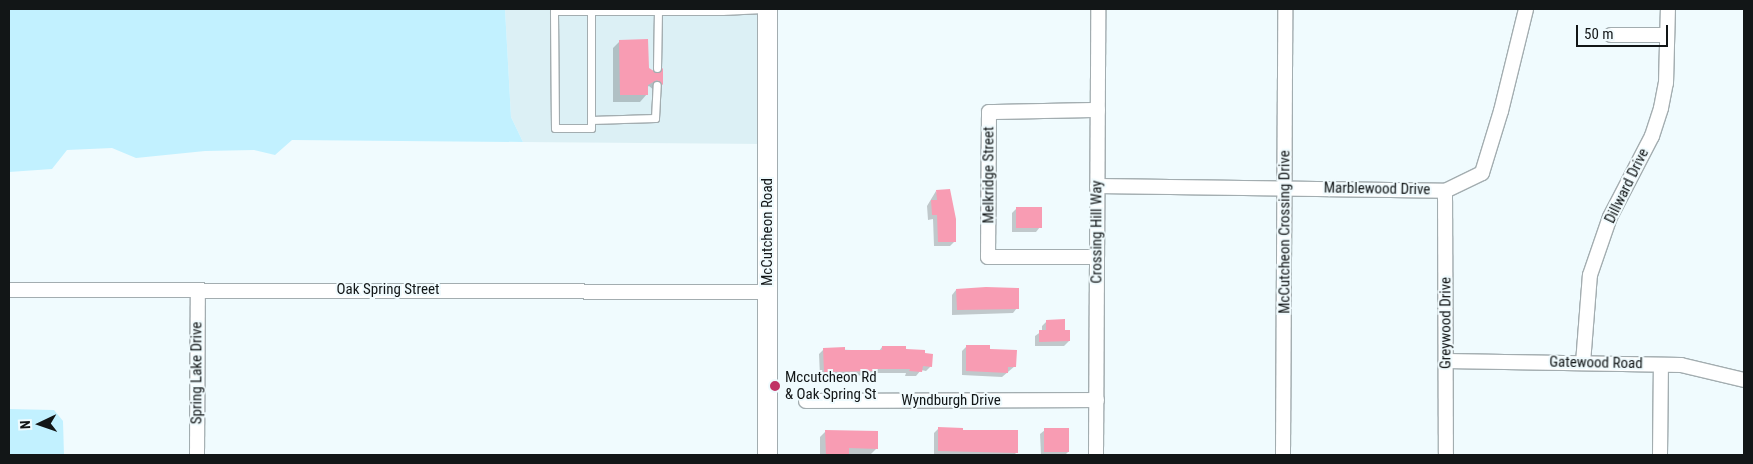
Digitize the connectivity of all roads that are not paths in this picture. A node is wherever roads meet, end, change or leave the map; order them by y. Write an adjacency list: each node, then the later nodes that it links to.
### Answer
1 (763, 9): 8 (lane)
2 (767, 9): 21 (main road, McCutcheon Road)
3 (1098, 9): 13 (street, Crossing Hill Way)
4 (1285, 9): 16 (street, McCutcheon Crossing Drive)
5 (1526, 9): 17 (street, Marblewood Drive)
6 (1668, 9): 10 (street, Dillward Drive)
7 (590, 11): 8 (lane); 14 (lane); 14 (lane)
8 (658, 11): 11 (lane)
9 (1611, 34): 10 (street)
10 (1667, 35): 23 (street, Dillward Drive)
11 (657, 68)
12 (656, 84): 14 (lane)
13 (1098, 110): 15 (street, Crossing Hill Way); 18 (street, Melkridge Street)
14 (591, 120)
15 (1097, 186): 16 (street, Marblewood Drive); 18 (street, Crossing Hill Way)
16 (1286, 187): 17 (street, Marblewood Drive); 31 (street, McCutcheon Crossing Drive)
17 (1445, 191): 22 (street, Greywood Drive)
18 (1097, 257): 26 (street, Crossing Hill Way)
19 (9, 290): 20 (street, Oak Spring Street)
20 (198, 290): 21 (street, Oak Spring Street); 28 (street, Spring Lake Drive)
21 (768, 292): 29 (main road, McCutcheon Road)
22 (1446, 361): 23 (street, Gatewood Road); 32 (street, Greywood Drive)
23 (1583, 363): 24 (street, Gatewood Road)
24 (1661, 365): 25 (street, Gatewood Road); 33 (street)
25 (1744, 380)
26 (1097, 400): 27 (street, Wyndburgh Drive); 30 (street, Crossing Hill Way)
27 (806, 401)
28 (197, 455)
29 (767, 455)
30 (1096, 455)
31 (1283, 455)
32 (1446, 455)
33 (1660, 455)

